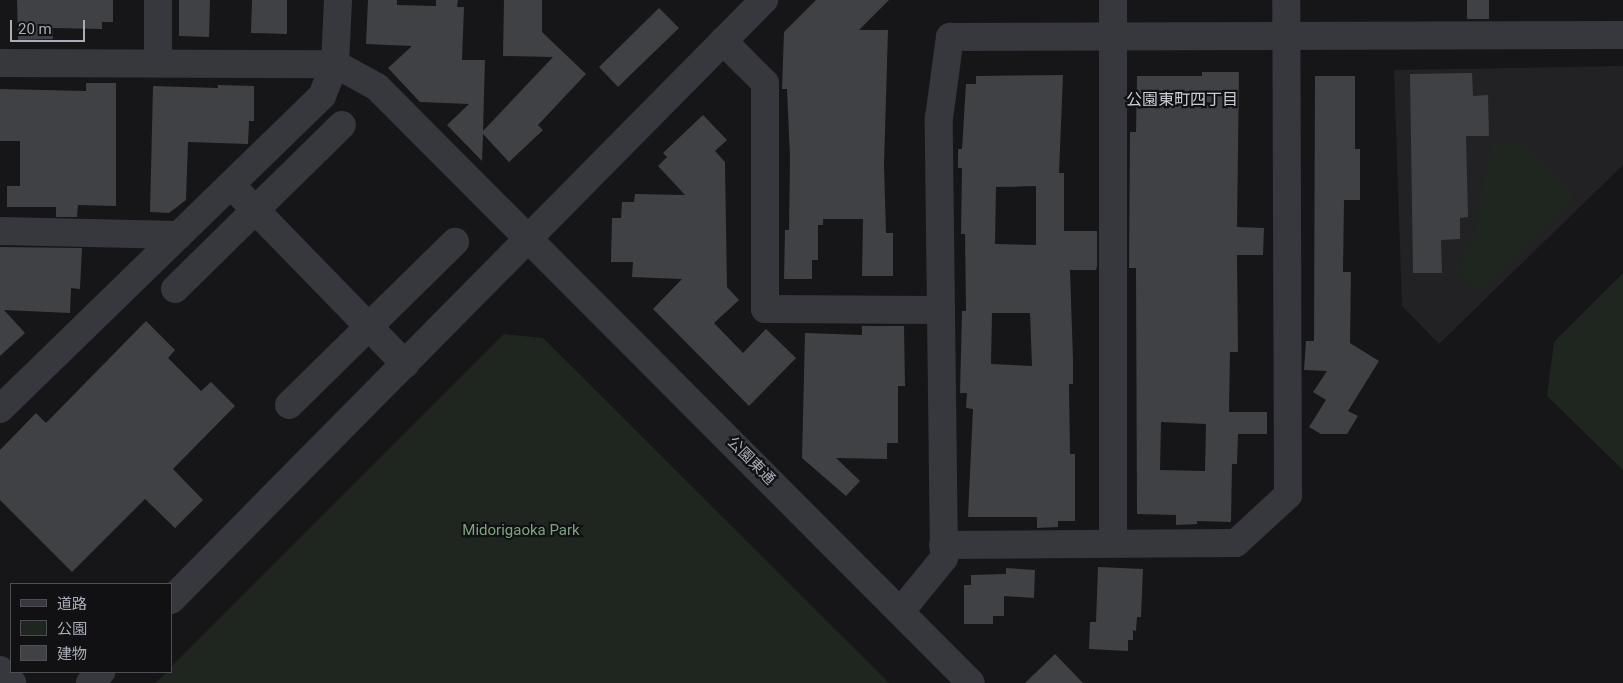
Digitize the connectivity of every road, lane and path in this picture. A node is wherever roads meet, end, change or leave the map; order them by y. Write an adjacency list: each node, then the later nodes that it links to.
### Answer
1 (158, 0): 10 (street)
2 (338, 0): 12 (street)
3 (764, 0): 9 (street)
4 (1112, 0): 8 (street)
5 (1286, 0): 7 (street)
6 (1623, 35): 7 (street)
7 (1286, 36): 8 (street); 26 (street)
8 (1113, 37): 21 (street); 26 (street)
9 (723, 41): 18 (street); 21 (street)
10 (158, 61): 11 (street); 12 (street)
11 (0, 63)
12 (335, 64): 14 (street); 18 (street, 公園東通)
13 (342, 125): 15 (street)
14 (231, 185): 15 (street); 17 (street)
15 (255, 210): 20 (street); 22 (street)
16 (0, 232): 17 (street)
17 (179, 235): 25 (street)
18 (529, 239): 23 (street); 29 (street, 公園東通)
19 (455, 242): 22 (street)
20 (175, 289)
21 (940, 310): 27 (street)
22 (369, 327): 23 (street); 24 (street)
23 (405, 364): 28 (street)
24 (289, 406)
25 (0, 409)
26 (1113, 542): 27 (street)
27 (943, 545): 29 (street)
28 (172, 599)
29 (900, 611): 34 (street, 公園東通)
30 (0, 670): 32 (street)
31 (100, 673): 33 (street)
32 (12, 683)
33 (90, 683)
34 (971, 683)

